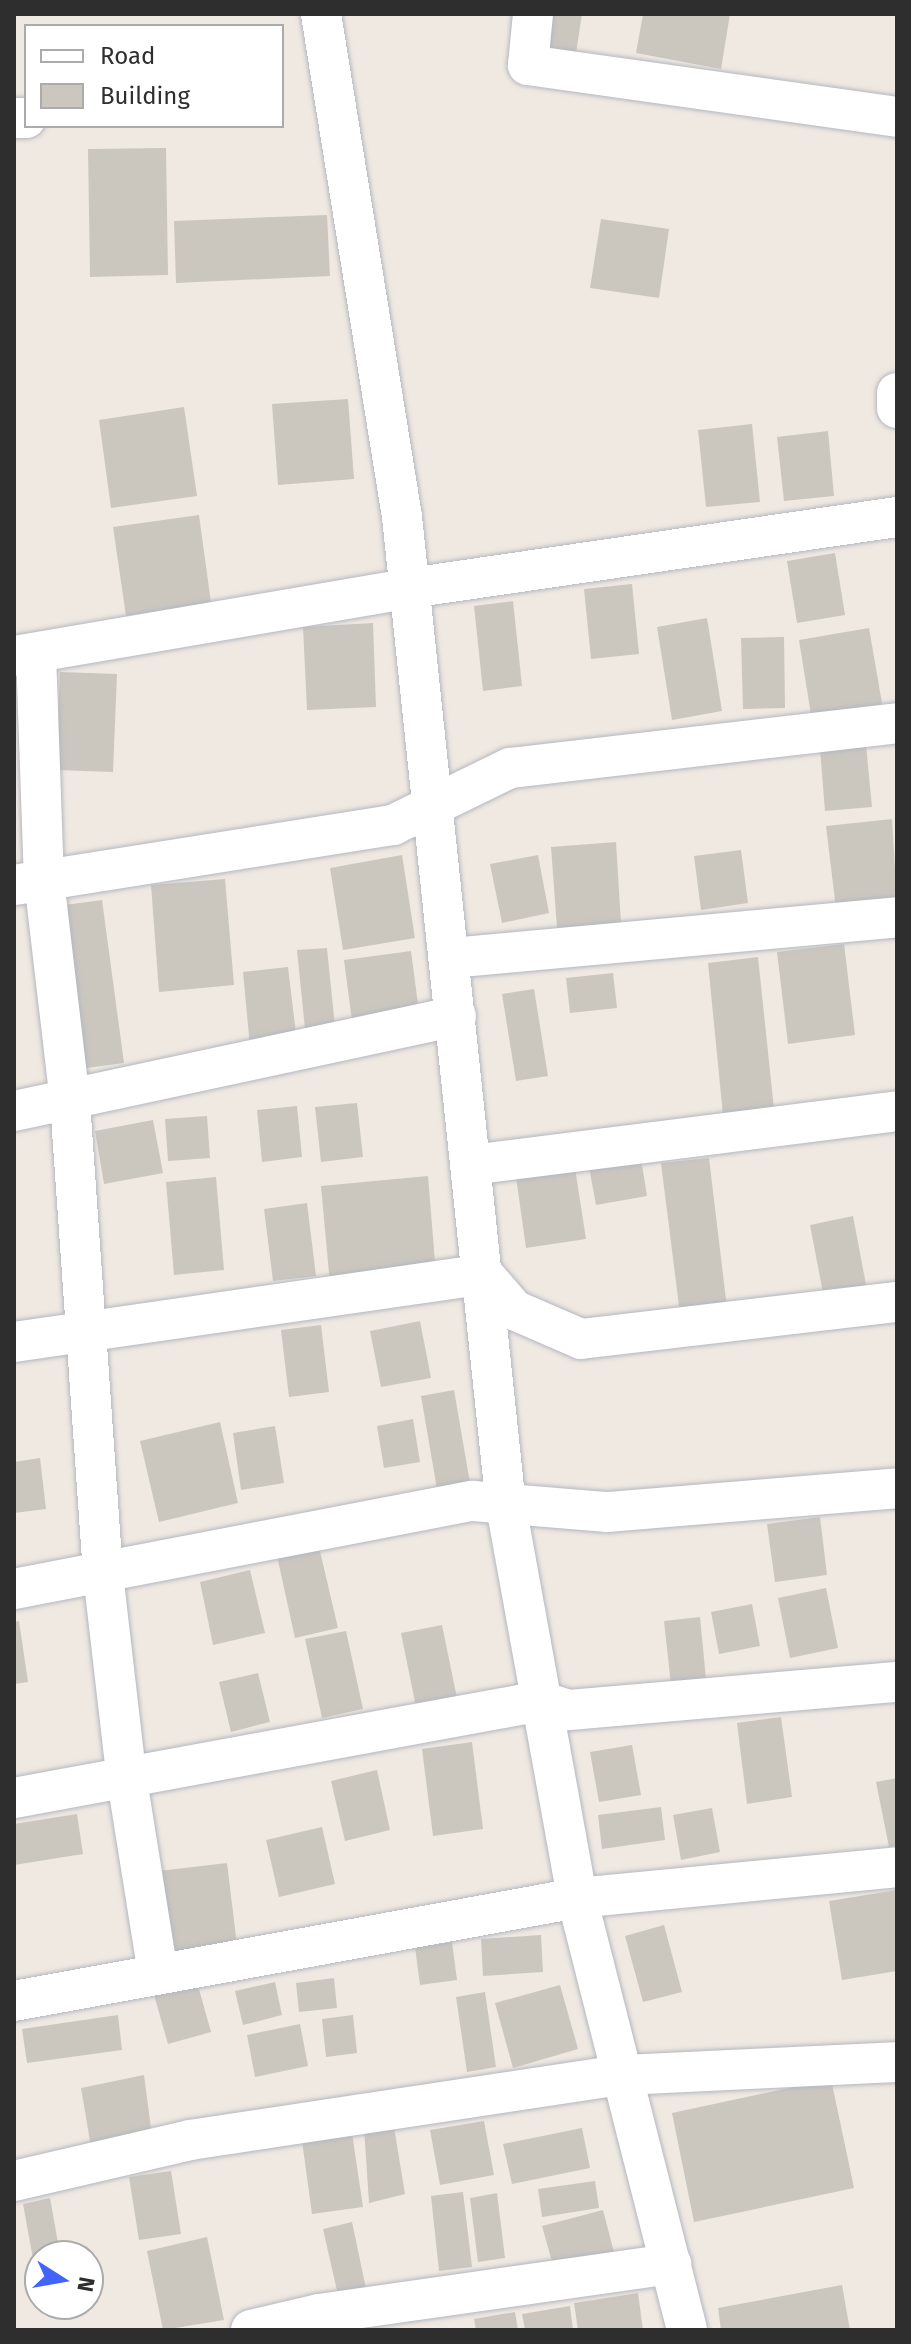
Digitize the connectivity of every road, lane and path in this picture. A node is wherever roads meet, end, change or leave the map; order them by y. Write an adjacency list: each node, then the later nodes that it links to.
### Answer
1 (321, 14): 7 (street)
2 (533, 14): 3 (street)
3 (897, 117)
4 (897, 393): 5 (street)
5 (897, 408)
6 (897, 517): 7 (street)
7 (410, 588): 8 (street); 10 (street)
8 (25, 654): 11 (street)
9 (897, 723): 10 (street)
10 (433, 807): 11 (street); 13 (street)
11 (29, 882): 15 (street)
12 (897, 917): 13 (street)
13 (450, 958): 14 (street)
14 (456, 1016): 15 (street); 18 (street)
15 (70, 1102): 16 (street); 21 (street)
16 (14, 1111)
17 (897, 1111): 18 (street)
18 (471, 1165): 19 (street)
19 (483, 1274): 20 (street); 21 (street); 24 (street)
20 (897, 1302)
21 (82, 1329): 22 (street); 25 (street)
22 (14, 1342)
23 (897, 1488): 24 (street)
24 (506, 1506): 25 (street); 28 (street)
25 (103, 1574): 26 (street); 29 (street)
26 (14, 1589)
27 (897, 1682): 28 (street)
28 (541, 1701): 29 (street); 32 (street)
29 (127, 1780): 30 (street); 33 (street)
30 (14, 1798)
31 (897, 1867): 32 (street)
32 (577, 1898): 33 (street); 36 (street)
33 (158, 1973): 34 (street)
34 (14, 2001)
35 (897, 2062): 36 (street)
36 (622, 2075): 37 (street); 38 (street)
37 (14, 2181)
38 (671, 2264): 39 (street); 40 (street)
39 (251, 2330)
40 (687, 2330)

